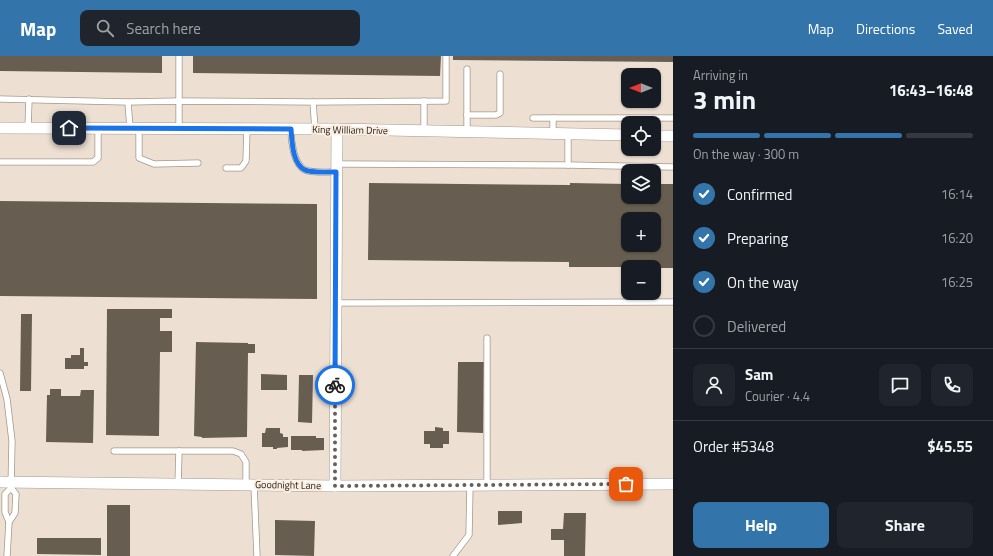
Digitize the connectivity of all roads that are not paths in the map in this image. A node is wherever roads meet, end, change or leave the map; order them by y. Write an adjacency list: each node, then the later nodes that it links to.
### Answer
1 (179, 56): 7 (lane)
2 (446, 56): 8 (lane)
3 (467, 69): 11 (lane)
4 (500, 74): 11 (lane)
5 (0, 99): 6 (lane)
6 (29, 99): 9 (lane); 18 (lane)
7 (179, 101): 9 (lane); 10 (lane); 21 (lane)
8 (424, 101): 10 (lane); 26 (lane)
9 (128, 102): 20 (lane)
10 (313, 102): 24 (lane)
11 (467, 115): 27 (lane)
12 (533, 118): 13 (lane)
13 (553, 118): 15 (lane); 28 (lane)
14 (673, 118): 16 (lane)
15 (621, 119)
16 (661, 119)
17 (0, 128): 18 (street, King William Drive)
18 (28, 128): 19 (street, King William Drive)
19 (98, 128): 20 (street, King William Drive); 33 (lane)
20 (134, 129): 21 (street, King William Drive); 34 (lane)
21 (179, 129): 22 (street, King William Drive)
22 (247, 129): 23 (street, King William Drive); 37 (lane)
23 (291, 129): 24 (street, King William Drive); 38 (lane)
24 (315, 129): 25 (street, King William Drive)
25 (337, 129): 26 (street, King William Drive); 38 (street)
26 (424, 131): 27 (street, King William Drive)
27 (467, 132): 28 (street, King William Drive)
28 (553, 134): 29 (street, King William Drive)
29 (568, 134): 30 (street, King William Drive); 35 (lane)
30 (621, 135)
31 (661, 136): 32 (street)
32 (673, 136)
33 (0, 162)
34 (198, 163)
35 (568, 165): 36 (lane); 38 (lane)
36 (673, 167)
37 (226, 168)
38 (336, 168): 40 (street)
39 (673, 302): 40 (lane)
40 (336, 303): 51 (street)
41 (488, 338): 50 (lane)
42 (0, 373): 45 (lane)
43 (114, 451): 44 (lane)
44 (179, 451): 46 (lane); 48 (lane)
45 (7, 484): 46 (street, Goodnight Lane); 52 (lane); 52 (lane)
46 (178, 484): 48 (street, Goodnight Lane)
47 (673, 484): 50 (street, Goodnight Lane)
48 (250, 485): 51 (street, Goodnight Lane); 54 (lane)
49 (470, 485): 50 (street, Goodnight Lane); 51 (street, Goodnight Lane); 55 (lane)
50 (486, 485)
51 (335, 486)
52 (9, 522): 53 (lane)
53 (8, 556)
54 (257, 556)
55 (453, 556)

